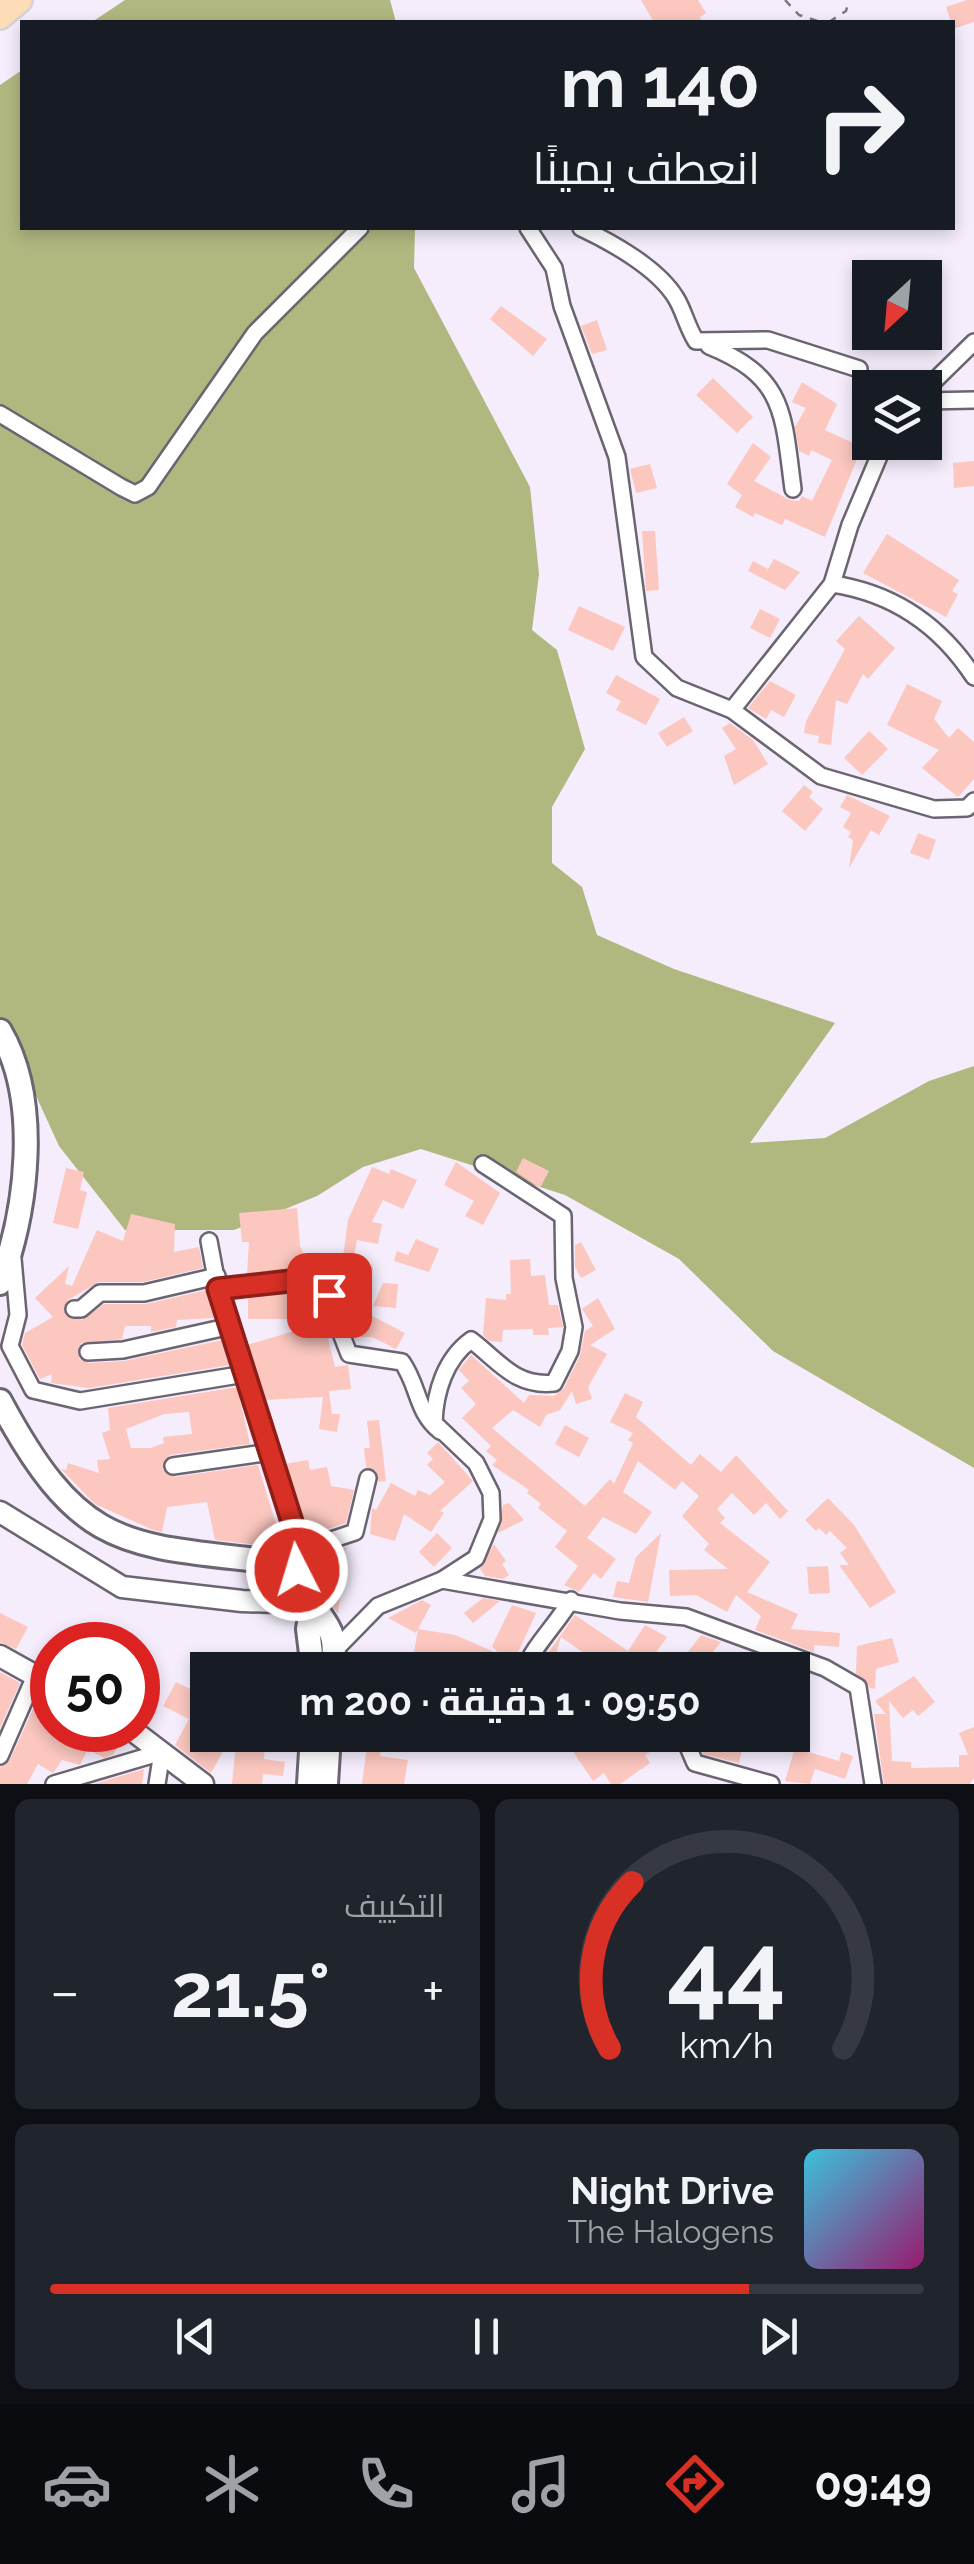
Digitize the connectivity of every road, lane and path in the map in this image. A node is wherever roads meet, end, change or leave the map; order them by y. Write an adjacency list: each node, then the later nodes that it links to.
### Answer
1 (20, 0): 4 (main road)
2 (784, 0): 5 (path)
3 (849, 0): 6 (path)
4 (0, 16)
5 (815, 20)
6 (833, 20)
7 (358, 230): 16 (street)
8 (529, 230): 21 (street)
9 (584, 230): 10 (street)
10 (696, 340): 12 (street); 18 (street)
11 (974, 342): 13 (street)
12 (859, 369)
13 (942, 373)
14 (974, 400): 15 (street)
15 (942, 401)
16 (0, 414)
17 (877, 460): 19 (street)
18 (794, 489)
19 (832, 584): 20 (street); 21 (street)
20 (974, 677)
21 (732, 710): 22 (street)
22 (974, 802)
23 (0, 1031): 26 (main road)
24 (483, 1164): 34 (street)
25 (209, 1241): 28 (street)
26 (12, 1250): 27 (main road); 32 (street)
27 (0, 1283)
28 (218, 1283): 29 (street); 30 (street); 34 (street)
29 (74, 1308)
30 (231, 1326): 31 (street); 32 (street)
31 (88, 1352)
32 (246, 1374): 35 (street)
33 (0, 1401): 39 (main road)
34 (443, 1434): 40 (street)
35 (270, 1452): 36 (street); 39 (street)
36 (173, 1466)
37 (368, 1478): 39 (street)
38 (0, 1512): 42 (street)
39 (294, 1557): 42 (main road)
40 (442, 1580): 41 (street); 45 (street)
41 (571, 1600): 46 (street); 61 (street)
42 (312, 1603): 43 (main road); 44 (main road)
43 (311, 1652)
44 (333, 1652)
45 (341, 1652)
46 (531, 1652)
47 (0, 1656): 48 (street)
48 (30, 1672)
49 (30, 1704): 54 (street)
50 (162, 1752): 55 (street); 56 (street); 57 (street)
51 (311, 1752): 58 (main road)
52 (328, 1752): 59 (main road)
53 (690, 1752): 60 (street)
54 (0, 1756)
55 (54, 1784)
56 (157, 1784)
57 (203, 1784)
58 (309, 1784)
59 (326, 1784)
60 (771, 1784)
61 (873, 1784)

